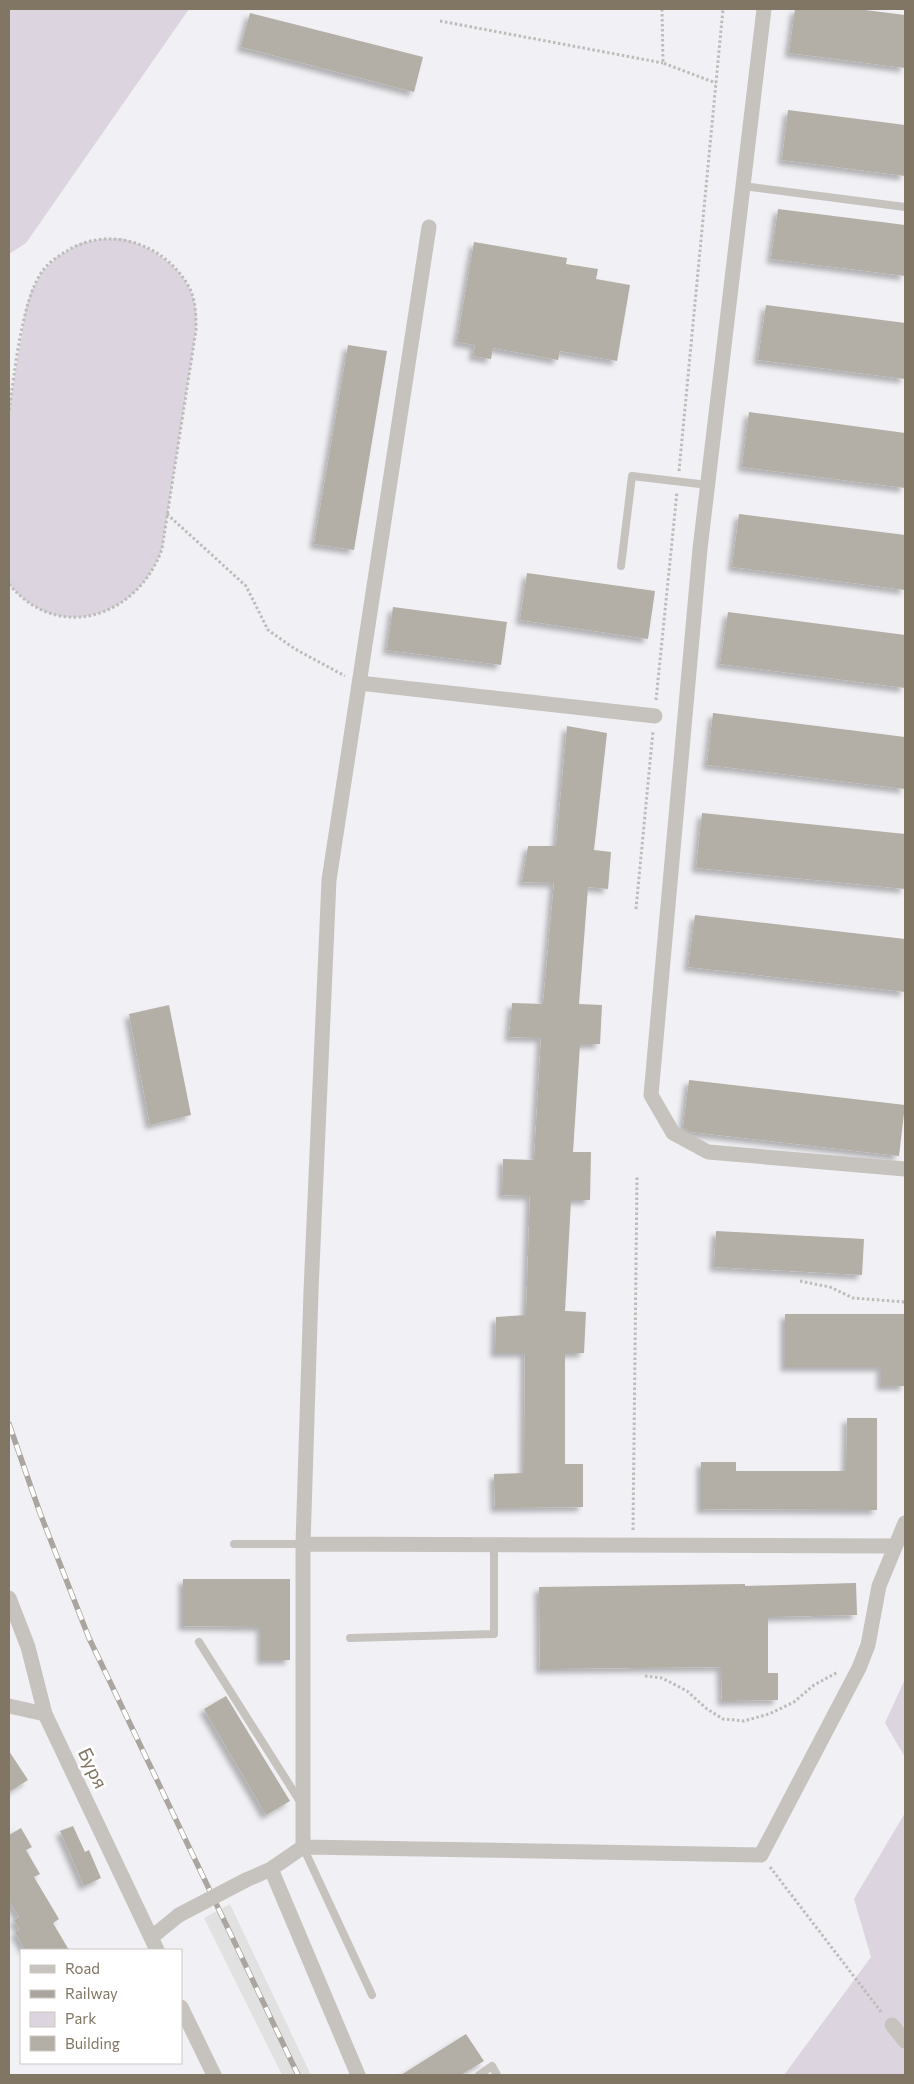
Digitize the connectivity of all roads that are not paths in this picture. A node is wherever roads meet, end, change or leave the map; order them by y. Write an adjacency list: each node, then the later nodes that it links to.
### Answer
1 (764, 9): 2 (street)
2 (743, 186): 3 (lane); 5 (street)
3 (905, 207)
4 (429, 227): 7 (street)
5 (708, 485): 6 (lane); 9 (street)
6 (621, 566)
7 (359, 683): 8 (street); 12 (street)
8 (655, 716)
9 (905, 1169)
10 (905, 1523): 14 (street)
11 (234, 1544): 12 (lane)
12 (303, 1544): 13 (street); 20 (street)
13 (494, 1545): 14 (street); 16 (lane)
14 (895, 1546): 21 (street)
15 (9, 1598): 19 (street, Буря)
16 (350, 1638)
17 (198, 1642): 20 (lane)
18 (9, 1706): 19 (street)
19 (45, 1714): 23 (street, Буря)
20 (303, 1807): 21 (street)
21 (304, 1847): 22 (street); 24 (lane)
22 (271, 1869): 23 (street, bridge); 29 (street)
23 (155, 1944)
24 (372, 1995)
25 (182, 2009): 28 (street)
26 (892, 2026): 27 (street)
27 (905, 2041)
28 (214, 2075)
29 (358, 2075)
30 (479, 2075): 31 (lane)
31 (498, 2075)

